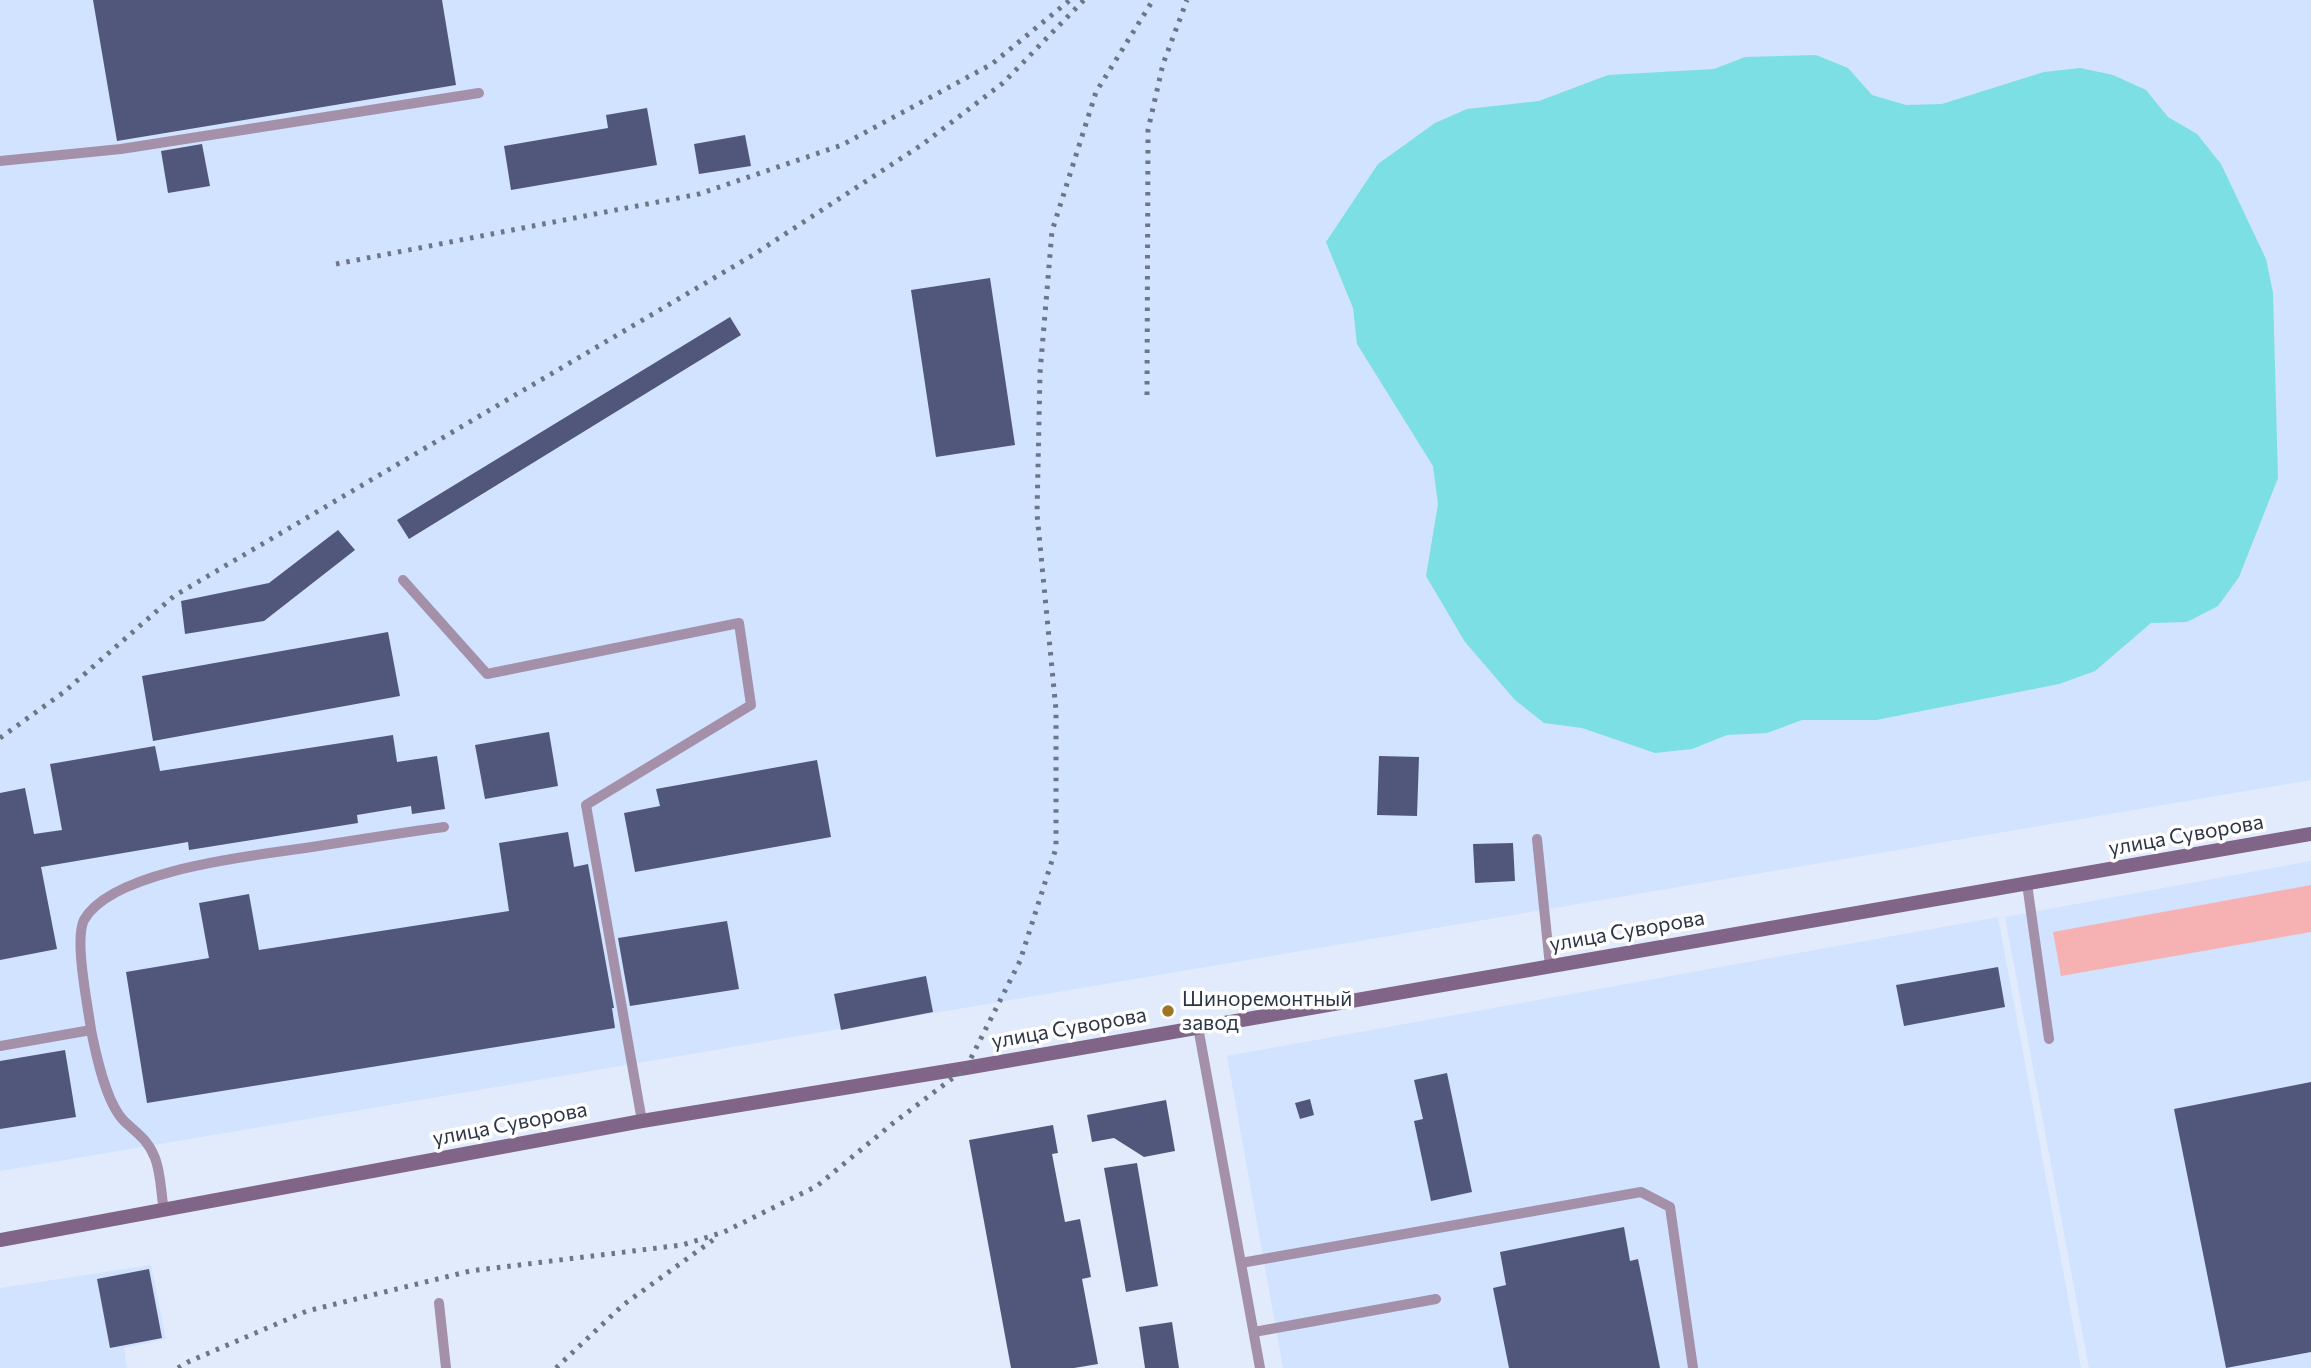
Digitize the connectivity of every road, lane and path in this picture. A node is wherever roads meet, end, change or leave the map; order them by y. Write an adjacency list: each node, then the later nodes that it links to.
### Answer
1 (479, 93): 2 (lane)
2 (0, 161)
3 (403, 580): 13 (lane)
4 (444, 827): 10 (lane)
5 (2311, 834): 7 (main road, улица Суворова)
6 (1536, 839): 8 (lane)
7 (2027, 884): 8 (main road, улица Суворова); 11 (lane)
8 (1550, 966): 9 (main road, улица Суворова)
9 (1198, 1027): 13 (main road, улица Суворова); 16 (lane)
10 (91, 1030): 12 (lane); 14 (lane)
11 (2049, 1040)
12 (0, 1046)
13 (642, 1121): 14 (main road, улица Суворова)
14 (163, 1211): 15 (main road, улица Суворова)
15 (0, 1240)
16 (1241, 1263): 19 (lane); 22 (lane)
17 (1436, 1298): 19 (lane)
18 (439, 1303): 20 (lane)
19 (1254, 1332): 21 (lane)
20 (446, 1368)
21 (1261, 1368)
22 (1693, 1368)

